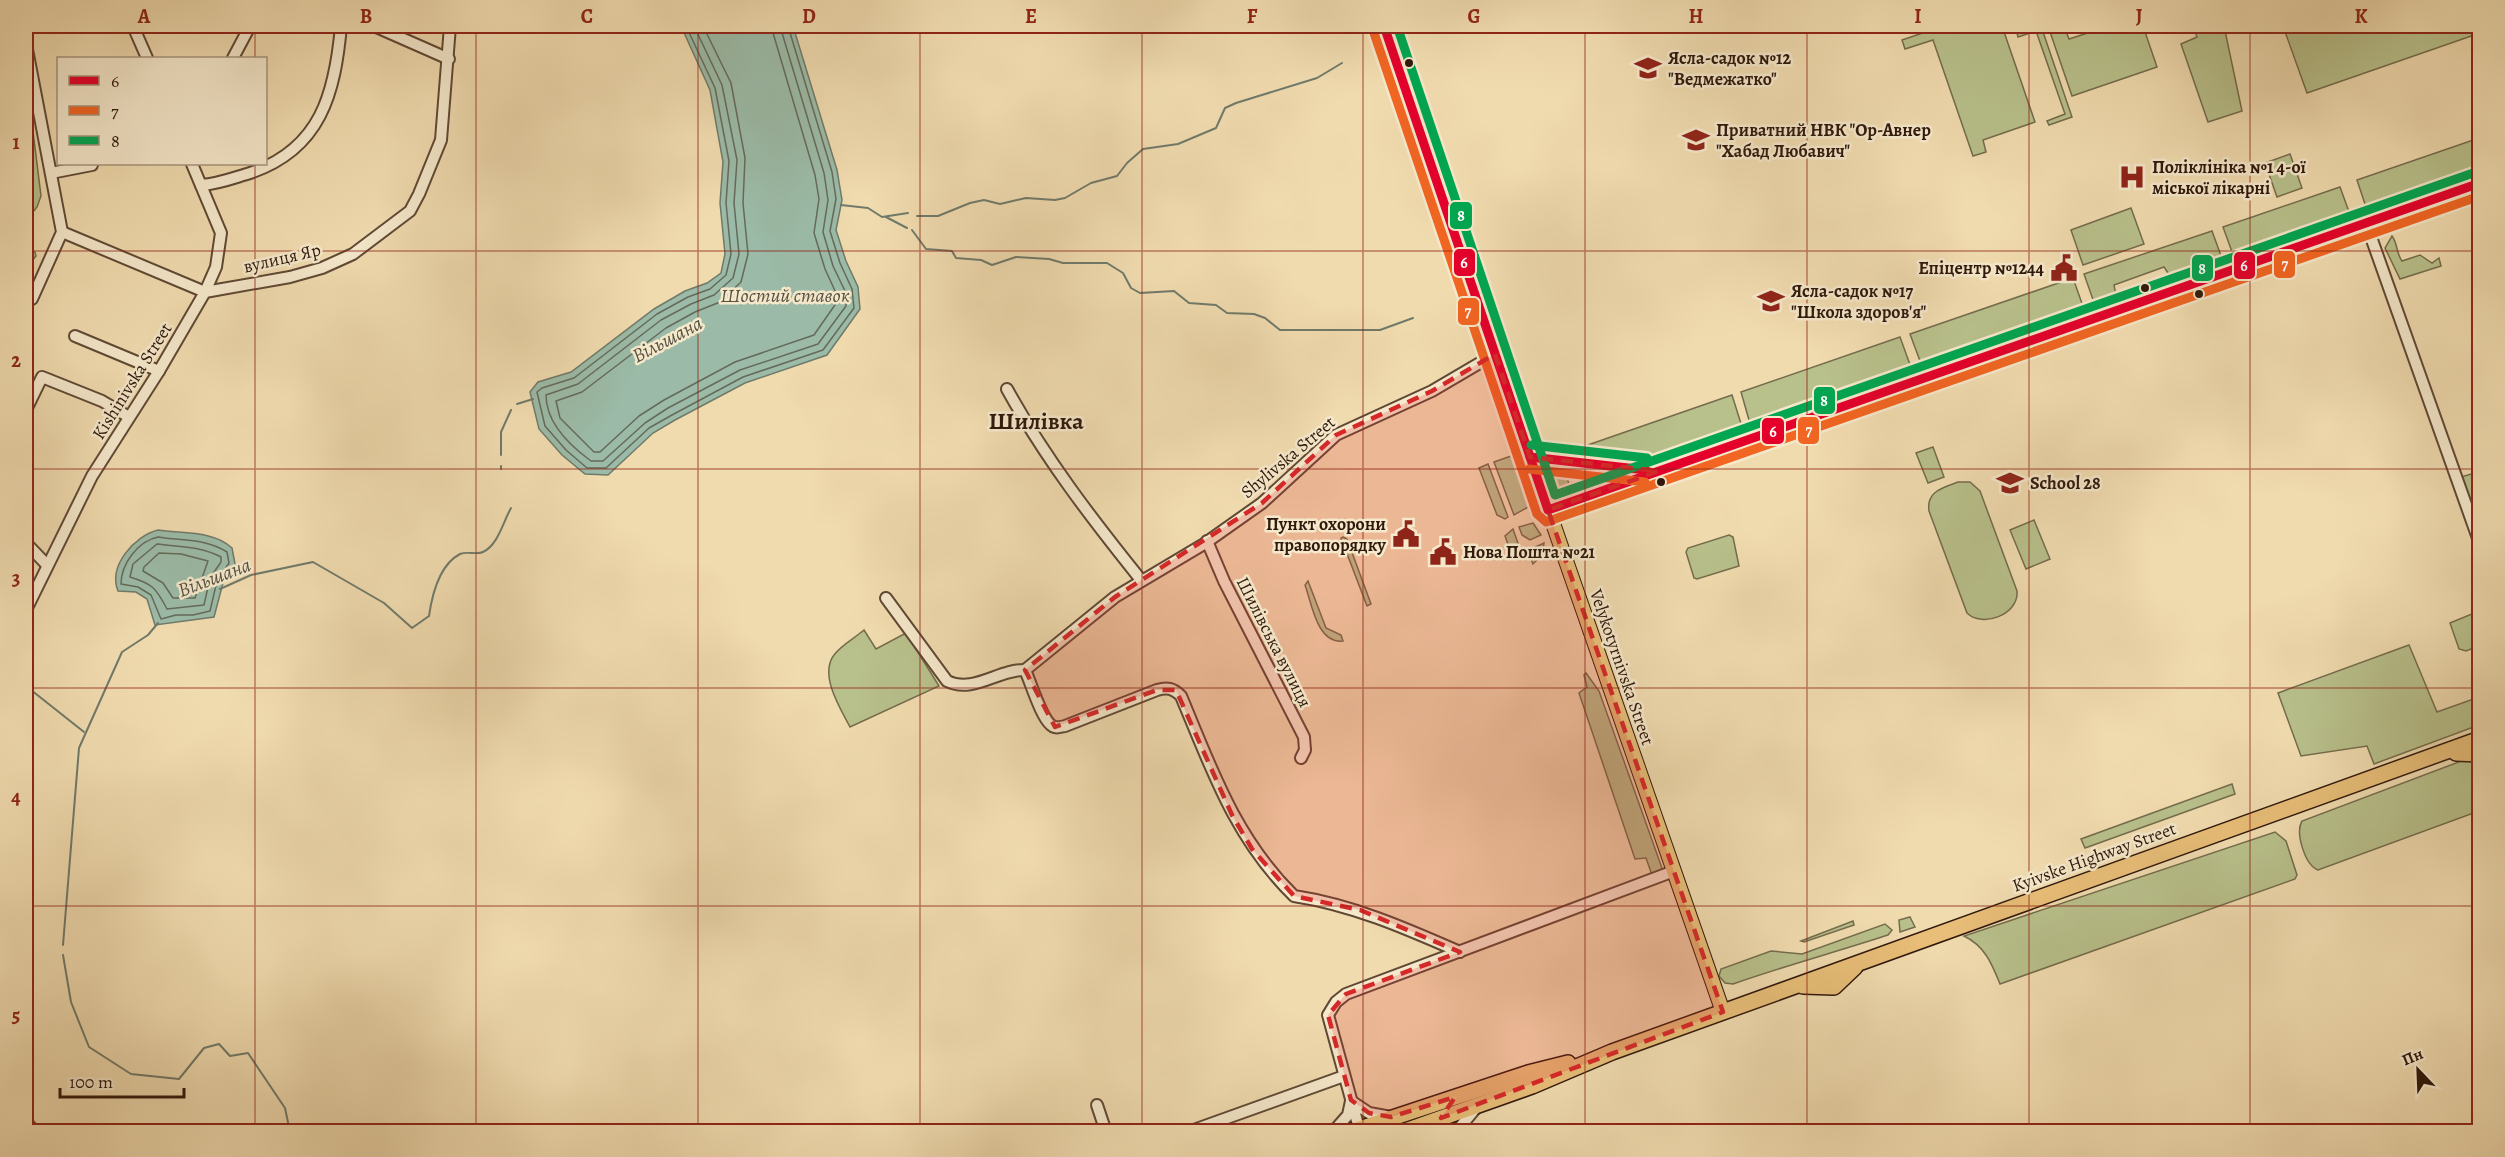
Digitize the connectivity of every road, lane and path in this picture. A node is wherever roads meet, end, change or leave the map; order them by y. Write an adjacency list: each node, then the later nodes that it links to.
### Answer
1 (133, 26): 8 (street)
2 (250, 26): 9 (street)
3 (340, 26): 15 (street)
4 (374, 26): 10 (street)
5 (450, 26): 10 (street, вулиця Яр)
6 (1384, 26): 21 (main road, Velykotyrnivska Street)
7 (26, 44): 13 (street)
8 (147, 57)
9 (234, 57)
10 (449, 59): 18 (street, вулиця Яр)
11 (92, 165): 13 (street)
12 (192, 165): 15 (street, Kishinivska Street)
13 (51, 173): 17 (street)
14 (2480, 183): 16 (main road)
15 (201, 185): 18 (street, Kishinivska Street)
16 (2366, 223): 27 (main road); 31 (street)
17 (62, 232): 18 (street); 19 (street)
18 (205, 292): 22 (street, Kishinivska Street)
19 (32, 299)
20 (75, 336): 22 (street)
21 (1495, 354): 26 (main road, Velykotyrnivska Street); 29 (street, Shylivska Street)
22 (159, 371): 25 (street, Kishinivska Street)
23 (1007, 389): 33 (street)
24 (26, 410): 25 (street)
25 (129, 417): 32 (street, Kishinivska Street)
26 (1530, 457): 27 (main road); 28 (main road, Velykotyrnivska Street)
27 (1659, 471): 28 (main road)
28 (1548, 510): 41 (main road, Velykotyrnivska Street)
29 (1207, 541): 33 (street, Shylivska Street); 39 (street, Шилівська вулиця)
30 (26, 543): 32 (street)
31 (2480, 543)
32 (47, 565): 35 (street, Kishinivska Street)
33 (1141, 580): 36 (street)
34 (886, 598): 36 (street)
35 (26, 610)
36 (1025, 670): 42 (street)
37 (2480, 739): 40 (highway, Kyivske Highway Street)
38 (2480, 754): 40 (highway)
39 (1301, 758)
40 (2420, 760): 43 (highway, Kyivske Highway Street)
41 (1674, 871): 42 (street); 43 (main road, Velykotyrnivska Street)
42 (1460, 952): 44 (street)
43 (1723, 1012): 45 (highway)
44 (1344, 1076): 46 (street); 55 (street)
45 (1475, 1098): 48 (highway); 51 (highway); 59 (street)
46 (1351, 1100): 49 (street); 56 (street); 57 (street)
47 (1097, 1105): 54 (street)
48 (1413, 1110): 49 (highway); 51 (street)
49 (1391, 1117): 57 (highway)
50 (26, 1122): 53 (street)
51 (1443, 1125): 52 (highway)
52 (1406, 1130): 58 (street)
53 (35, 1131)
54 (1106, 1131)
55 (1188, 1131)
56 (1333, 1131)
57 (1358, 1131)
58 (1426, 1131)
59 (1456, 1131)

